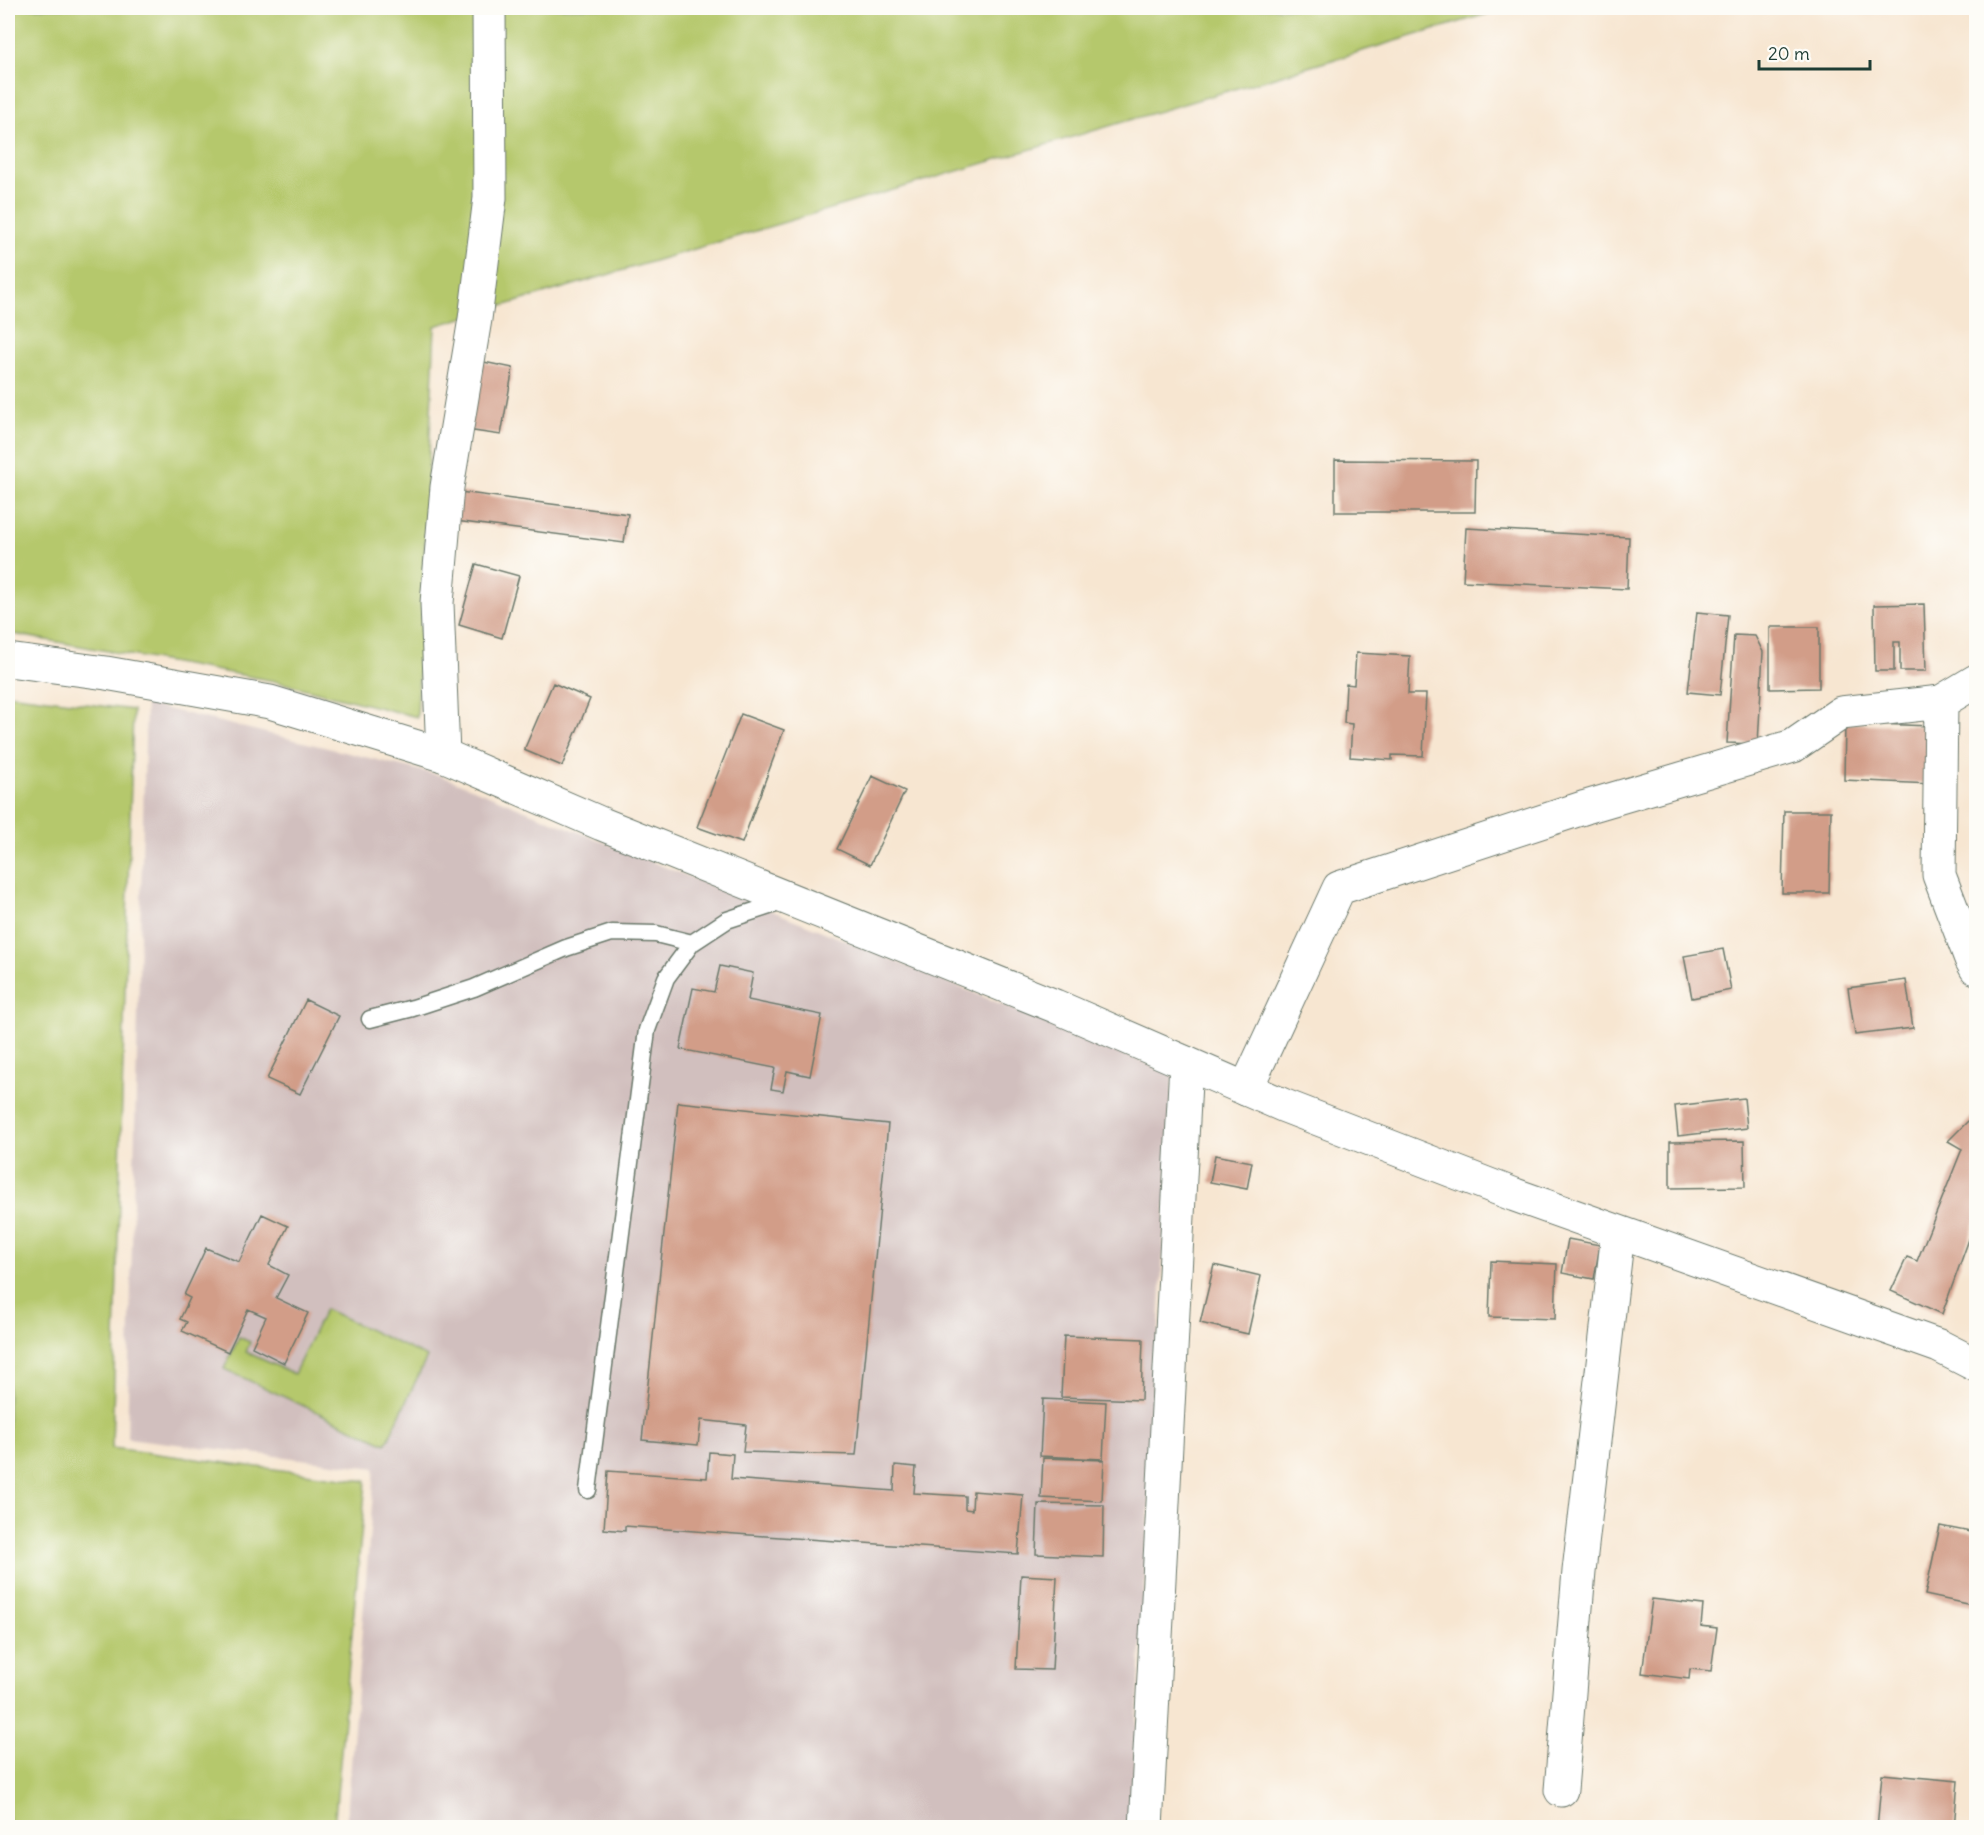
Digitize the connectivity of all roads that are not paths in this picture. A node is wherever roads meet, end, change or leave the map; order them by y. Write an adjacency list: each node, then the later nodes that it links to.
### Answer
1 (489, 8): 5 (street)
2 (8, 660): 5 (street)
3 (1977, 681): 4 (street)
4 (1941, 702): 8 (street); 11 (street)
5 (443, 755): 6 (street)
6 (789, 900): 7 (lane); 10 (street)
7 (692, 943): 9 (lane); 14 (lane)
8 (1977, 968)
9 (370, 1019)
10 (1186, 1063): 11 (street); 16 (street)
11 (1246, 1089): 12 (street)
12 (1618, 1233): 13 (street); 15 (street)
13 (1977, 1365)
14 (588, 1490)
15 (1561, 1790)
16 (1146, 1827)

